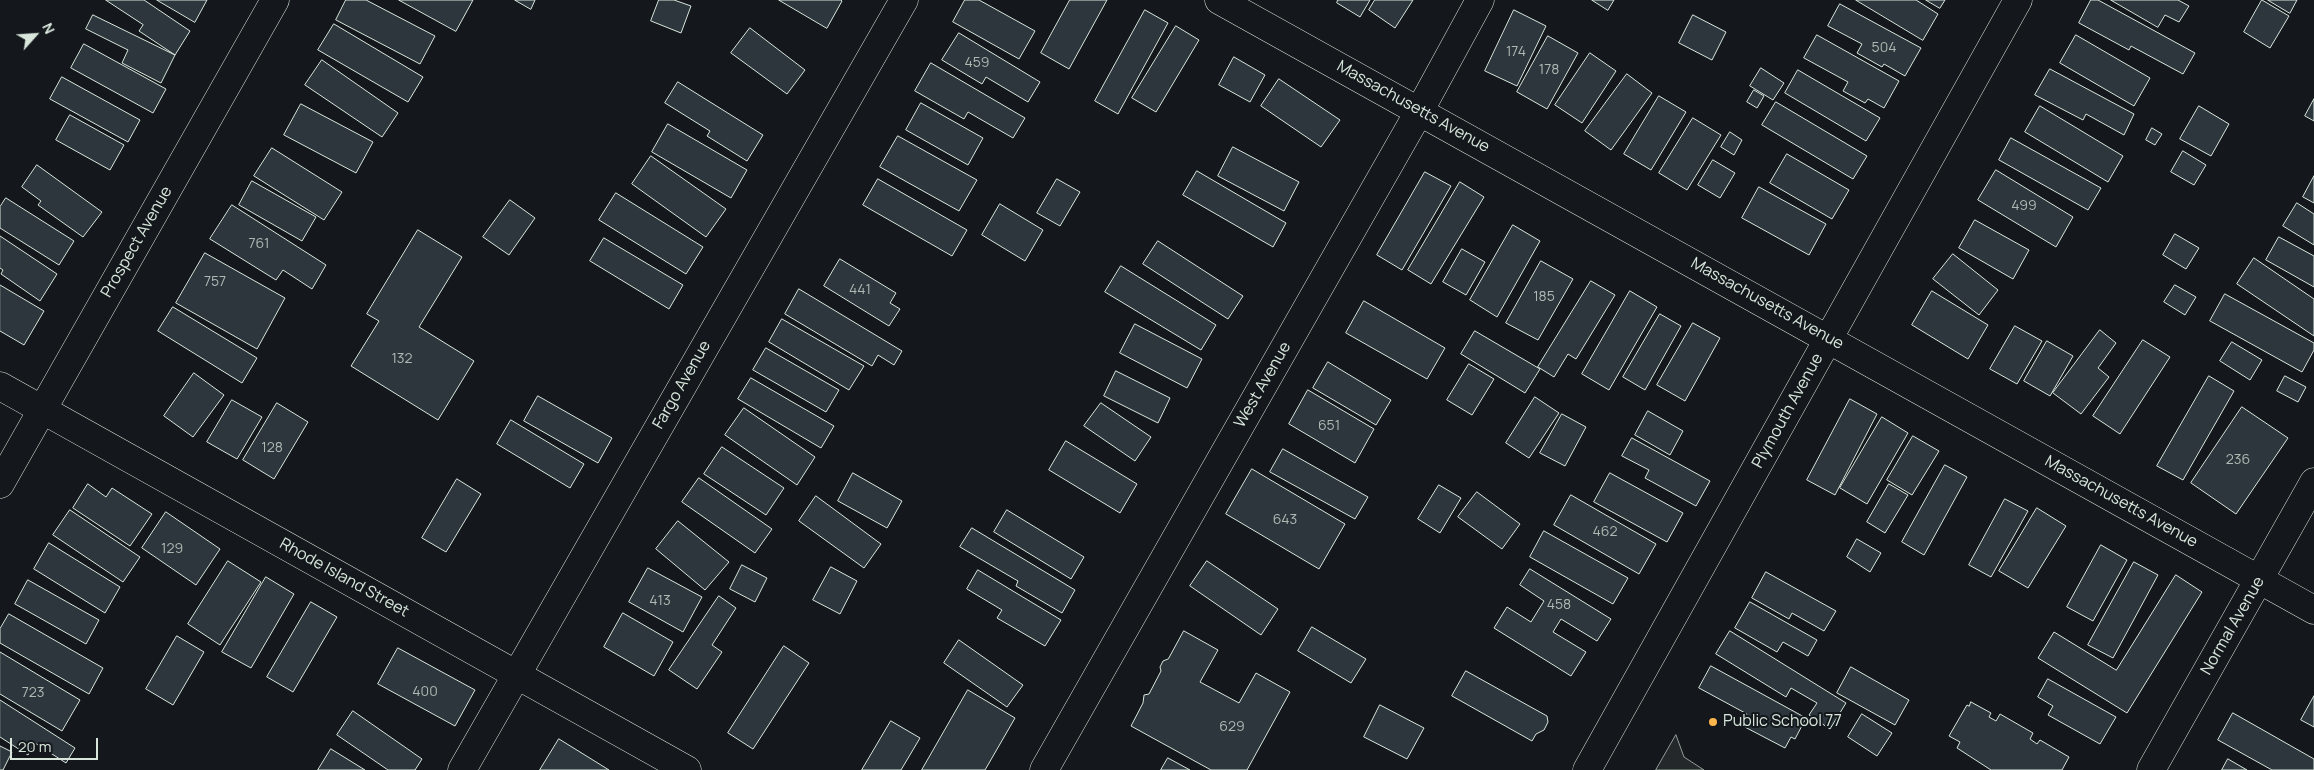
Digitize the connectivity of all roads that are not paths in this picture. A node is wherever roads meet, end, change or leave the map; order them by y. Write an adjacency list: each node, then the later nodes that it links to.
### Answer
1 (275, 0): 9 (street, Prospect Avenue)
2 (904, 0): 14 (street, Fargo Avenue)
3 (1219, 0): 6 (street, Massachusetts Avenue)
4 (1480, 0): 6 (street, West Avenue)
5 (2018, 0): 7 (street, Plymouth Avenue)
6 (1420, 110): 7 (street, Massachusetts Avenue); 17 (street, West Avenue)
7 (1829, 338): 12 (street, Massachusetts Avenue); 18 (street, Plymouth Avenue)
8 (0, 386): 9 (street, Rhode Island Street)
9 (42, 410): 11 (street, Prospect Avenue); 14 (street, Rhode Island Street)
10 (2314, 482): 12 (street, Normal Avenue)
11 (0, 484)
12 (2260, 579): 13 (street, Massachusetts Avenue); 19 (street, Normal Avenue)
13 (2314, 610)
14 (516, 674): 15 (street, Fargo Avenue); 16 (street, Rhode Island Street)
15 (462, 770)
16 (687, 770)
17 (1044, 770)
18 (1587, 770)
19 (2151, 770)

